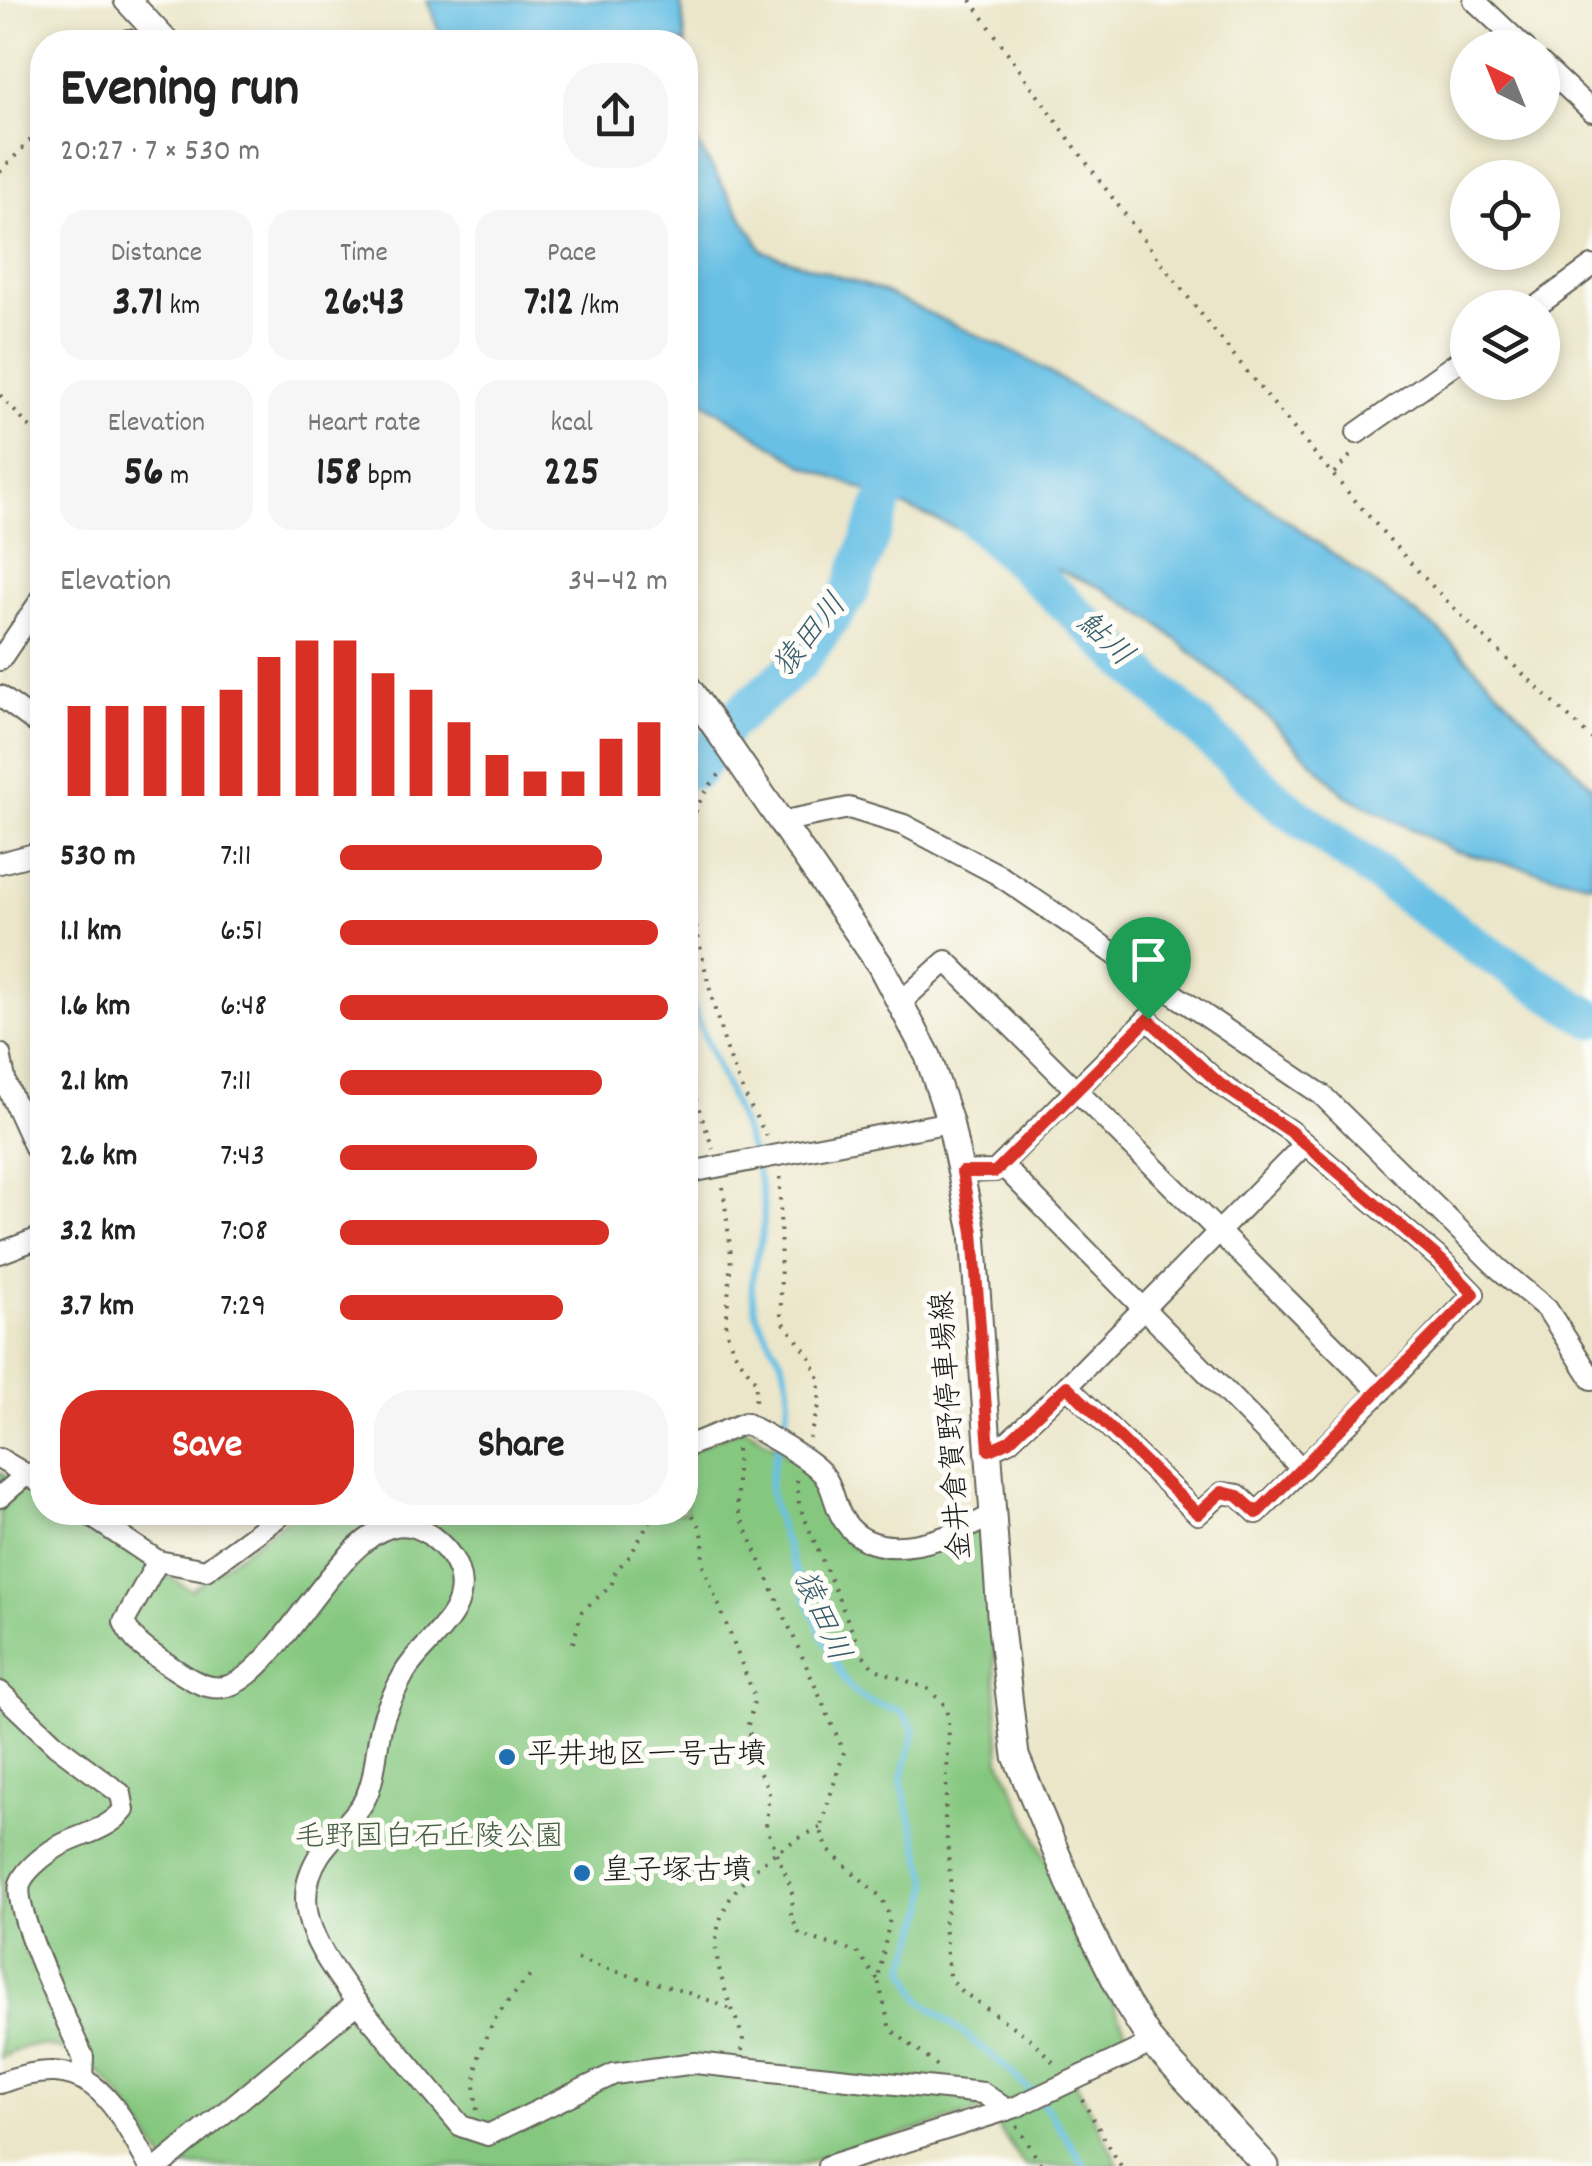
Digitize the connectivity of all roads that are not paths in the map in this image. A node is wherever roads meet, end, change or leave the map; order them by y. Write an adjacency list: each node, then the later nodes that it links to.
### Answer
1 (127, 0): 3 (main road)
2 (1474, 0): 4 (street)
3 (155, 30)
4 (1506, 30)
5 (1560, 81): 6 (street)
6 (1592, 111)
7 (1592, 266): 8 (street)
8 (1559, 290)
9 (1450, 368): 10 (street)
10 (1357, 433)
11 (30, 616): 12 (street)
12 (0, 660)
13 (0, 696): 15 (street)
14 (698, 703): 16 (main road, 金井倉賀野停車場線)
15 (30, 718)
16 (780, 822): 19 (main road, 金井倉賀野停車場線); 32 (street)
17 (30, 855): 18 (street)
18 (0, 863)
19 (902, 1001): 21 (street); 22 (main road, 金井倉賀野停車場線)
20 (0, 1054): 23 (street)
21 (1076, 1090): 24 (street); 25 (street); 28 (street)
22 (950, 1122): 26 (street); 27 (main road, 金井倉賀野停車場線)
23 (30, 1137)
24 (1304, 1145): 28 (street); 34 (street)
25 (1002, 1165): 27 (street); 31 (street)
26 (698, 1171)
27 (962, 1172): 36 (main road, 金井倉賀野停車場線)
28 (1218, 1232): 31 (street); 34 (street)
29 (30, 1242): 30 (street)
30 (0, 1253)
31 (1144, 1308): 33 (street); 38 (street)
32 (1592, 1378)
33 (1067, 1386): 36 (street); 38 (street)
34 (1380, 1392): 38 (street)
35 (698, 1442): 42 (street)
36 (989, 1450): 42 (main road, 金井倉賀野停車場線)
37 (0, 1459): 39 (street)
38 (1302, 1469)
39 (30, 1474)
40 (30, 1481): 41 (street)
41 (0, 1497)
42 (993, 1514): 48 (main road, 金井倉賀野停車場線)
43 (104, 1525): 45 (street)
44 (267, 1525): 45 (street)
45 (158, 1561): 47 (street)
46 (0, 1692): 49 (street)
47 (357, 2003): 51 (street); 53 (street)
48 (1152, 2042): 51 (street); 55 (main road, 金井倉賀野停車場線)
49 (82, 2077): 50 (street); 52 (street)
50 (0, 2083)
51 (1012, 2108): 54 (street)
52 (149, 2166)
53 (160, 2166)
54 (828, 2166)
55 (1266, 2166)

